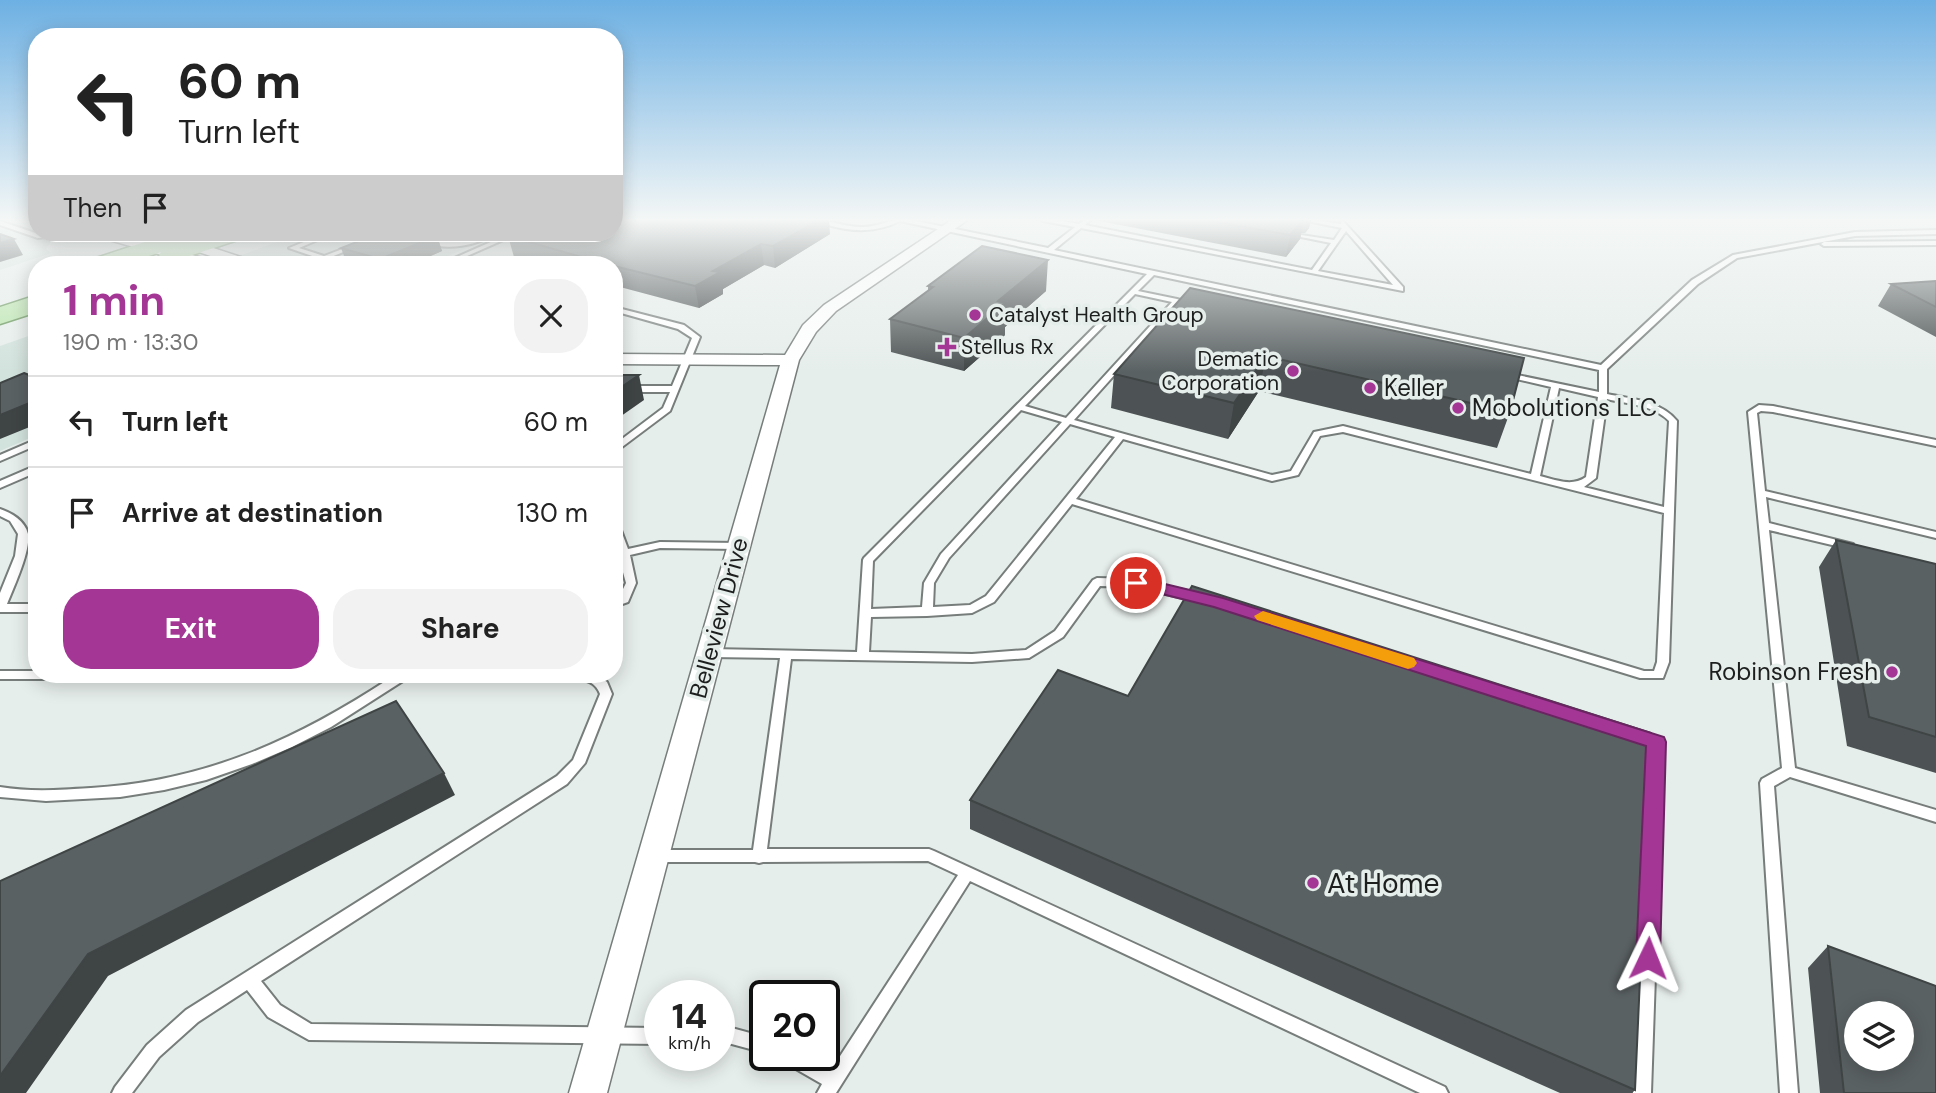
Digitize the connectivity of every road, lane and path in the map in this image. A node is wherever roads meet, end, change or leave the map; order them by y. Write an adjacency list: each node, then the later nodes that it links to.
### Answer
1 (887, 270): 18 (street, Belleview Drive)
2 (1144, 270): 6 (lane)
3 (1304, 270): 7 (lane)
4 (1383, 270): 7 (lane)
5 (1713, 270): 19 (lane)
6 (1153, 272): 9 (lane); 19 (lane)
7 (1314, 272)
8 (28, 289): 10 (main road)
9 (1134, 292): 11 (lane); 25 (lane)
10 (0, 299)
11 (1177, 302): 13 (lane); 26 (lane)
12 (28, 306): 15 (main road)
13 (1205, 307)
14 (623, 311): 17 (lane)
15 (0, 316)
16 (623, 359): 17 (street)
17 (688, 359): 18 (street); 23 (lane)
18 (790, 360): 42 (street, Belleview Drive)
19 (1604, 368): 24 (lane)
20 (1502, 373): 21 (lane)
21 (1556, 385): 24 (lane); 33 (lane)
22 (623, 389): 23 (lane)
23 (676, 389): 28 (lane)
24 (1603, 395): 35 (lane); 38 (lane)
25 (1019, 407): 26 (lane); 49 (lane)
26 (1067, 421): 27 (lane); 50 (lane)
27 (1121, 436): 33 (lane); 37 (lane)
28 (623, 443)
29 (1936, 443): 36 (lane)
30 (28, 446): 31 (lane)
31 (0, 458)
32 (28, 472): 34 (lane)
33 (1535, 478): 35 (lane)
34 (0, 485)
35 (1568, 486): 38 (lane)
36 (1760, 493): 40 (lane); 41 (lane)
37 (1070, 500): 38 (lane); 50 (lane)
38 (1668, 511)
39 (0, 512): 47 (lane)
40 (1763, 525): 43 (lane); 59 (lane)
41 (1936, 535)
42 (739, 546): 44 (lane); 51 (street, Belleview Drive)
43 (1856, 548)
44 (624, 553): 45 (lane)
45 (623, 599)
46 (1217, 602): 53 (lane)
47 (0, 607): 48 (lane)
48 (28, 608)
49 (865, 612): 50 (lane); 53 (lane)
50 (927, 612)
51 (709, 653): 52 (lane); 62 (street, Belleview Drive)
52 (786, 654): 53 (lane); 63 (lane)
53 (863, 656)
54 (0, 675): 55 (lane)
55 (28, 675)
56 (391, 683): 60 (lane)
57 (600, 683): 65 (lane)
58 (1630, 734): 73 (lane)
59 (1789, 771): 61 (lane); 74 (lane)
60 (0, 792)
61 (1936, 816)
62 (655, 856): 63 (lane); 67 (street, Belleview Drive)
63 (760, 857): 64 (lane)
64 (968, 872): 69 (lane); 72 (lane)
65 (249, 979): 67 (lane); 70 (lane)
66 (644, 1036): 67 (lane)
67 (604, 1037): 71 (street, Belleview Drive)
68 (809, 1071): 69 (lane)
69 (830, 1087)
70 (121, 1093)
71 (588, 1093)
72 (1439, 1093)
73 (1642, 1093)
74 (1789, 1093)

